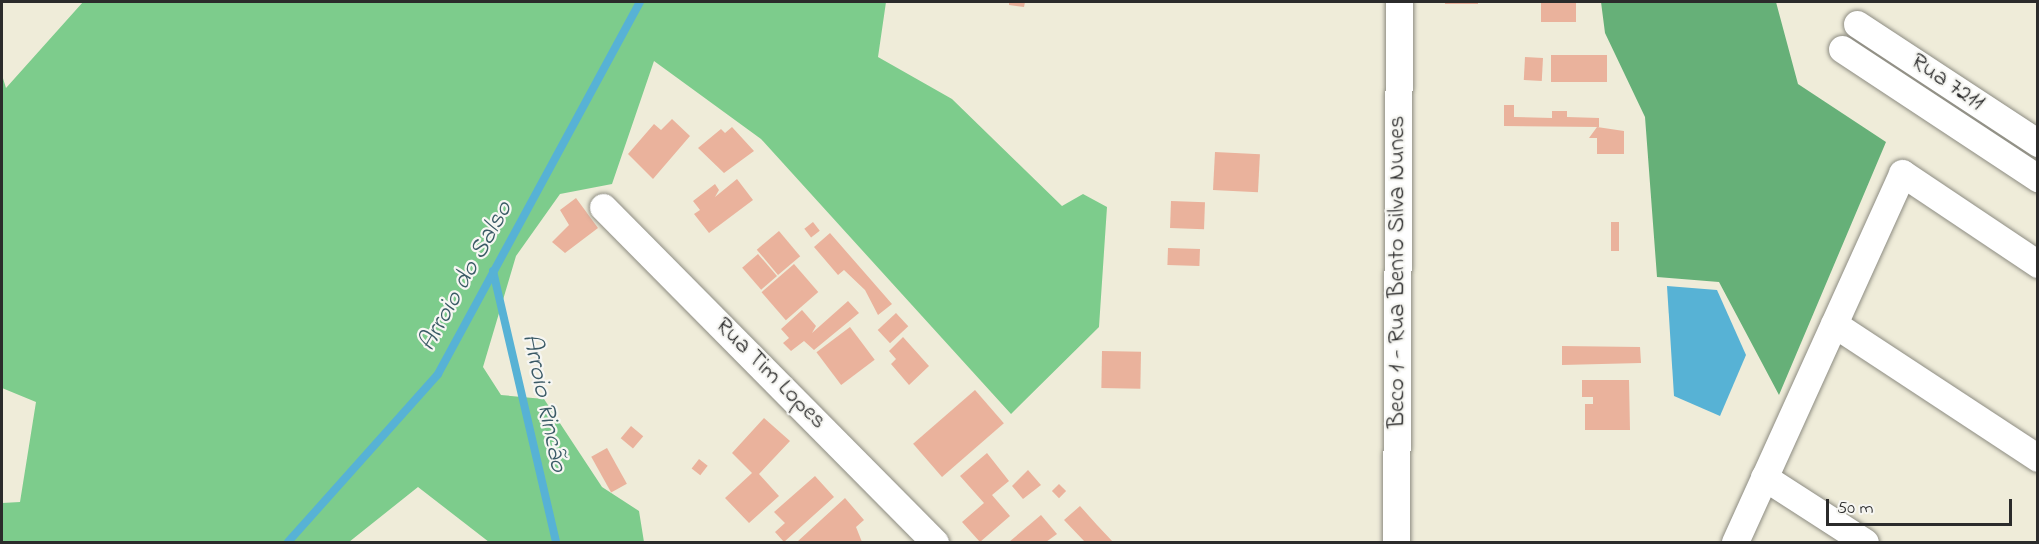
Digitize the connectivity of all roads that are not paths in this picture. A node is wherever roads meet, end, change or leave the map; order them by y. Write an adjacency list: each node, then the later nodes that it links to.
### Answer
1 (1399, 2): 12 (street, Beco 1 - Rua Bento Silva Nunes)
2 (1857, 24): 4 (street, Rua 7211)
3 (1842, 49): 5 (street)
4 (2037, 143)
5 (2037, 178)
6 (603, 207): 11 (street, Rua Tim Lopes)
7 (2037, 264): 8 (street)
8 (1834, 324): 9 (street); 10 (street)
9 (2037, 458)
10 (1764, 477): 13 (street); 14 (street)
11 (935, 543)
12 (1396, 543)
13 (1735, 543)
14 (1864, 543)

